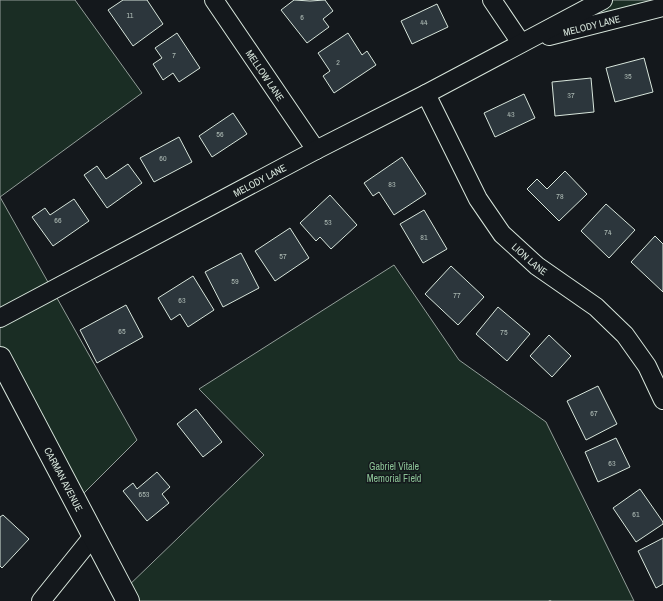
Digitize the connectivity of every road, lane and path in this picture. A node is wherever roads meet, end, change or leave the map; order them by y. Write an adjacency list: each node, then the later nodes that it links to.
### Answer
1 (214, 0): 7 (street, MELLOW LANE)
2 (492, 0): 5 (street)
3 (603, 0): 5 (street, MELODY LANE)
4 (663, 7): 5 (street, MELODY LANE)
5 (521, 44): 6 (street, MELODY LANE)
6 (426, 94): 7 (street, MELODY LANE); 10 (street, LION LANE)
7 (316, 150): 8 (street, MELODY LANE)
8 (0, 318)
9 (0, 358): 11 (main road, CARMAN AVENUE)
10 (663, 400)
11 (94, 535): 12 (street); 13 (main road, CARMAN AVENUE)
12 (41, 601)
13 (128, 601)

